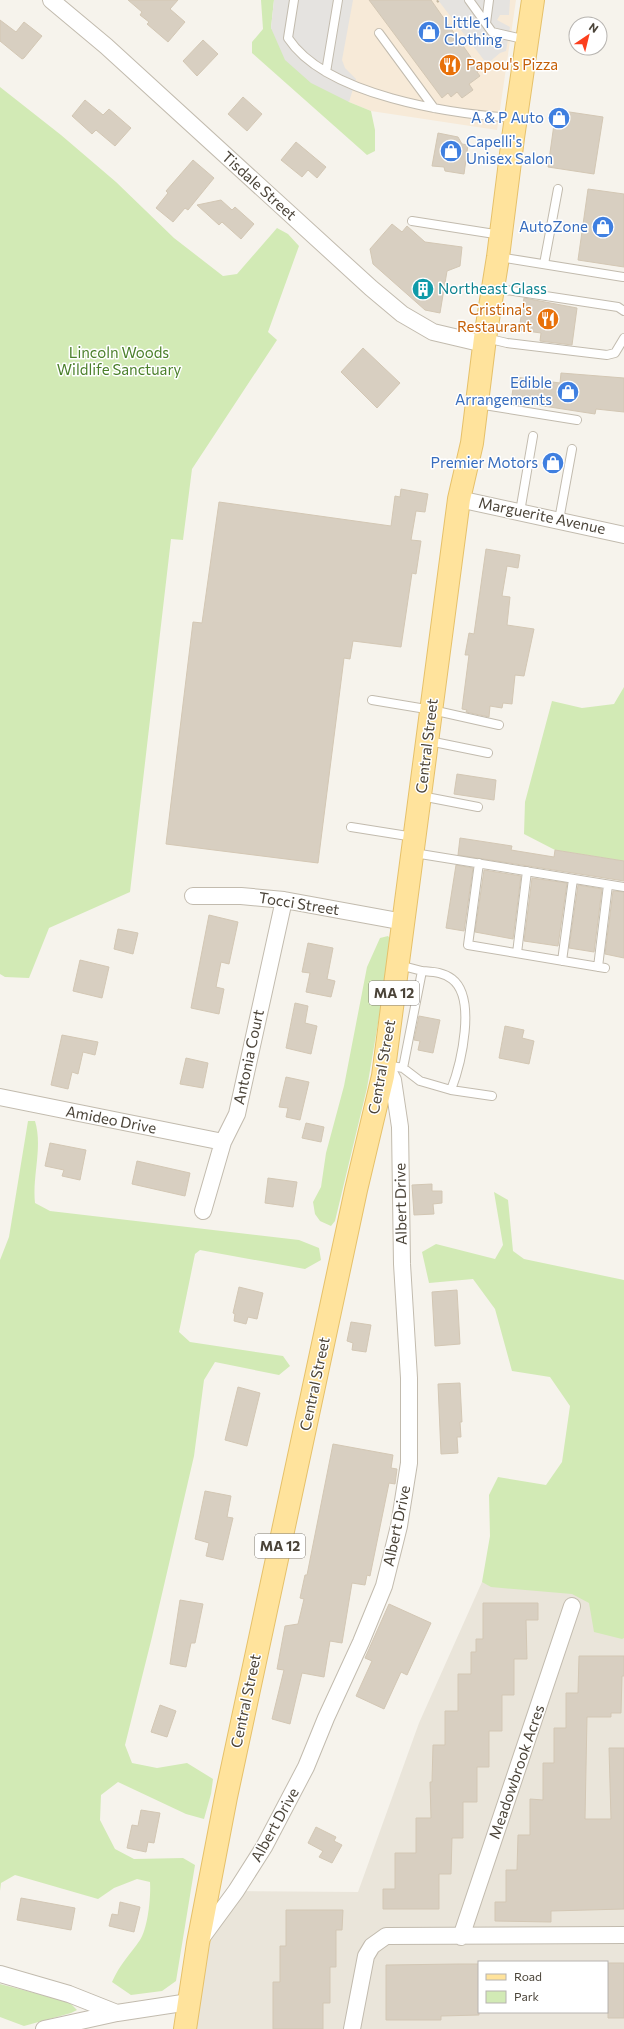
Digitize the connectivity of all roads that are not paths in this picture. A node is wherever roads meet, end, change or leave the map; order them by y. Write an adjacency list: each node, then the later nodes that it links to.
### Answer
1 (50, 0): 22 (street, Tisdale Street)
2 (294, 0): 10 (lane)
3 (338, 0): 10 (lane)
4 (469, 0): 7 (lane)
5 (489, 0): 7 (lane)
6 (534, 0): 9 (main road, Central Street / MA 12)
7 (486, 23): 9 (lane)
8 (379, 33): 11 (lane)
9 (528, 41): 12 (main road, Central Street / MA 12)
10 (326, 72): 11 (lane)
11 (434, 108): 12 (lane)
12 (516, 118): 15 (main road, Central Street / MA 12)
13 (558, 189): 17 (lane)
14 (412, 221): 15 (lane)
15 (501, 235): 16 (main road, Central Street / MA 12)
16 (498, 257): 17 (lane); 19 (main road, Central Street / MA 12)
17 (544, 264): 18 (lane)
18 (623, 277)
19 (493, 288): 20 (lane); 22 (main road, Central Street / MA 12)
20 (624, 311)
21 (624, 338): 22 (lane)
22 (484, 341): 23 (main road, Central Street / MA 12)
23 (477, 404): 24 (lane); 27 (main road, Central Street / MA 12)
24 (577, 420)
25 (533, 436): 28 (lane)
26 (572, 449): 29 (lane)
27 (459, 499): 28 (street, Marguerite Avenue); 32 (main road, Central Street / MA 12)
28 (520, 512): 29 (street, Marguerite Avenue)
29 (559, 520): 30 (street, Marguerite Avenue)
30 (624, 535)
31 (372, 700): 32 (lane)
32 (432, 710): 33 (lane); 34 (main road, Central Street / MA 12)
33 (499, 725)
34 (428, 741): 35 (lane); 36 (main road, Central Street / MA 12)
35 (488, 753)
36 (421, 796): 37 (lane); 39 (main road, Central Street / MA 12)
37 (478, 807)
38 (351, 827): 39 (lane)
39 (414, 845): 40 (lane); 47 (main road, Central Street / MA 12)
40 (479, 863): 41 (lane); 48 (lane)
41 (527, 871): 42 (lane); 48 (lane)
42 (573, 879): 43 (lane); 49 (lane)
43 (608, 885): 44 (lane); 49 (lane)
44 (624, 887)
45 (193, 896): 46 (street, Tocci Street)
46 (284, 900): 47 (street, Tocci Street); 56 (street, Antonia Court)
47 (404, 922): 50 (main road, Central Street / MA 12)
48 (517, 953): 49 (lane)
49 (562, 961)
50 (398, 965): 51 (lane); 52 (main road, Central Street / MA 12)
51 (422, 971): 52 (lane); 53 (lane)
52 (394, 1066): 53 (lane); 61 (main road, Central Street / MA 12); 61 (street, Albert Drive)
53 (451, 1090): 54 (lane)
54 (492, 1096)
55 (0, 1097): 56 (street, Amideo Drive)
56 (223, 1142): 57 (street, Antonia Court)
57 (203, 1211)
58 (572, 1606): 60 (street, Meadowbrook Acres)
59 (624, 1935): 60 (street)
60 (461, 1937): 67 (street)
61 (198, 1943): 63 (main road, Central Street / MA 12)
62 (0, 1974): 64 (street)
63 (188, 2002): 64 (street); 66 (main road, Central Street / MA 12)
64 (117, 2014): 65 (street)
65 (44, 2029)
66 (185, 2029)
67 (352, 2029)

